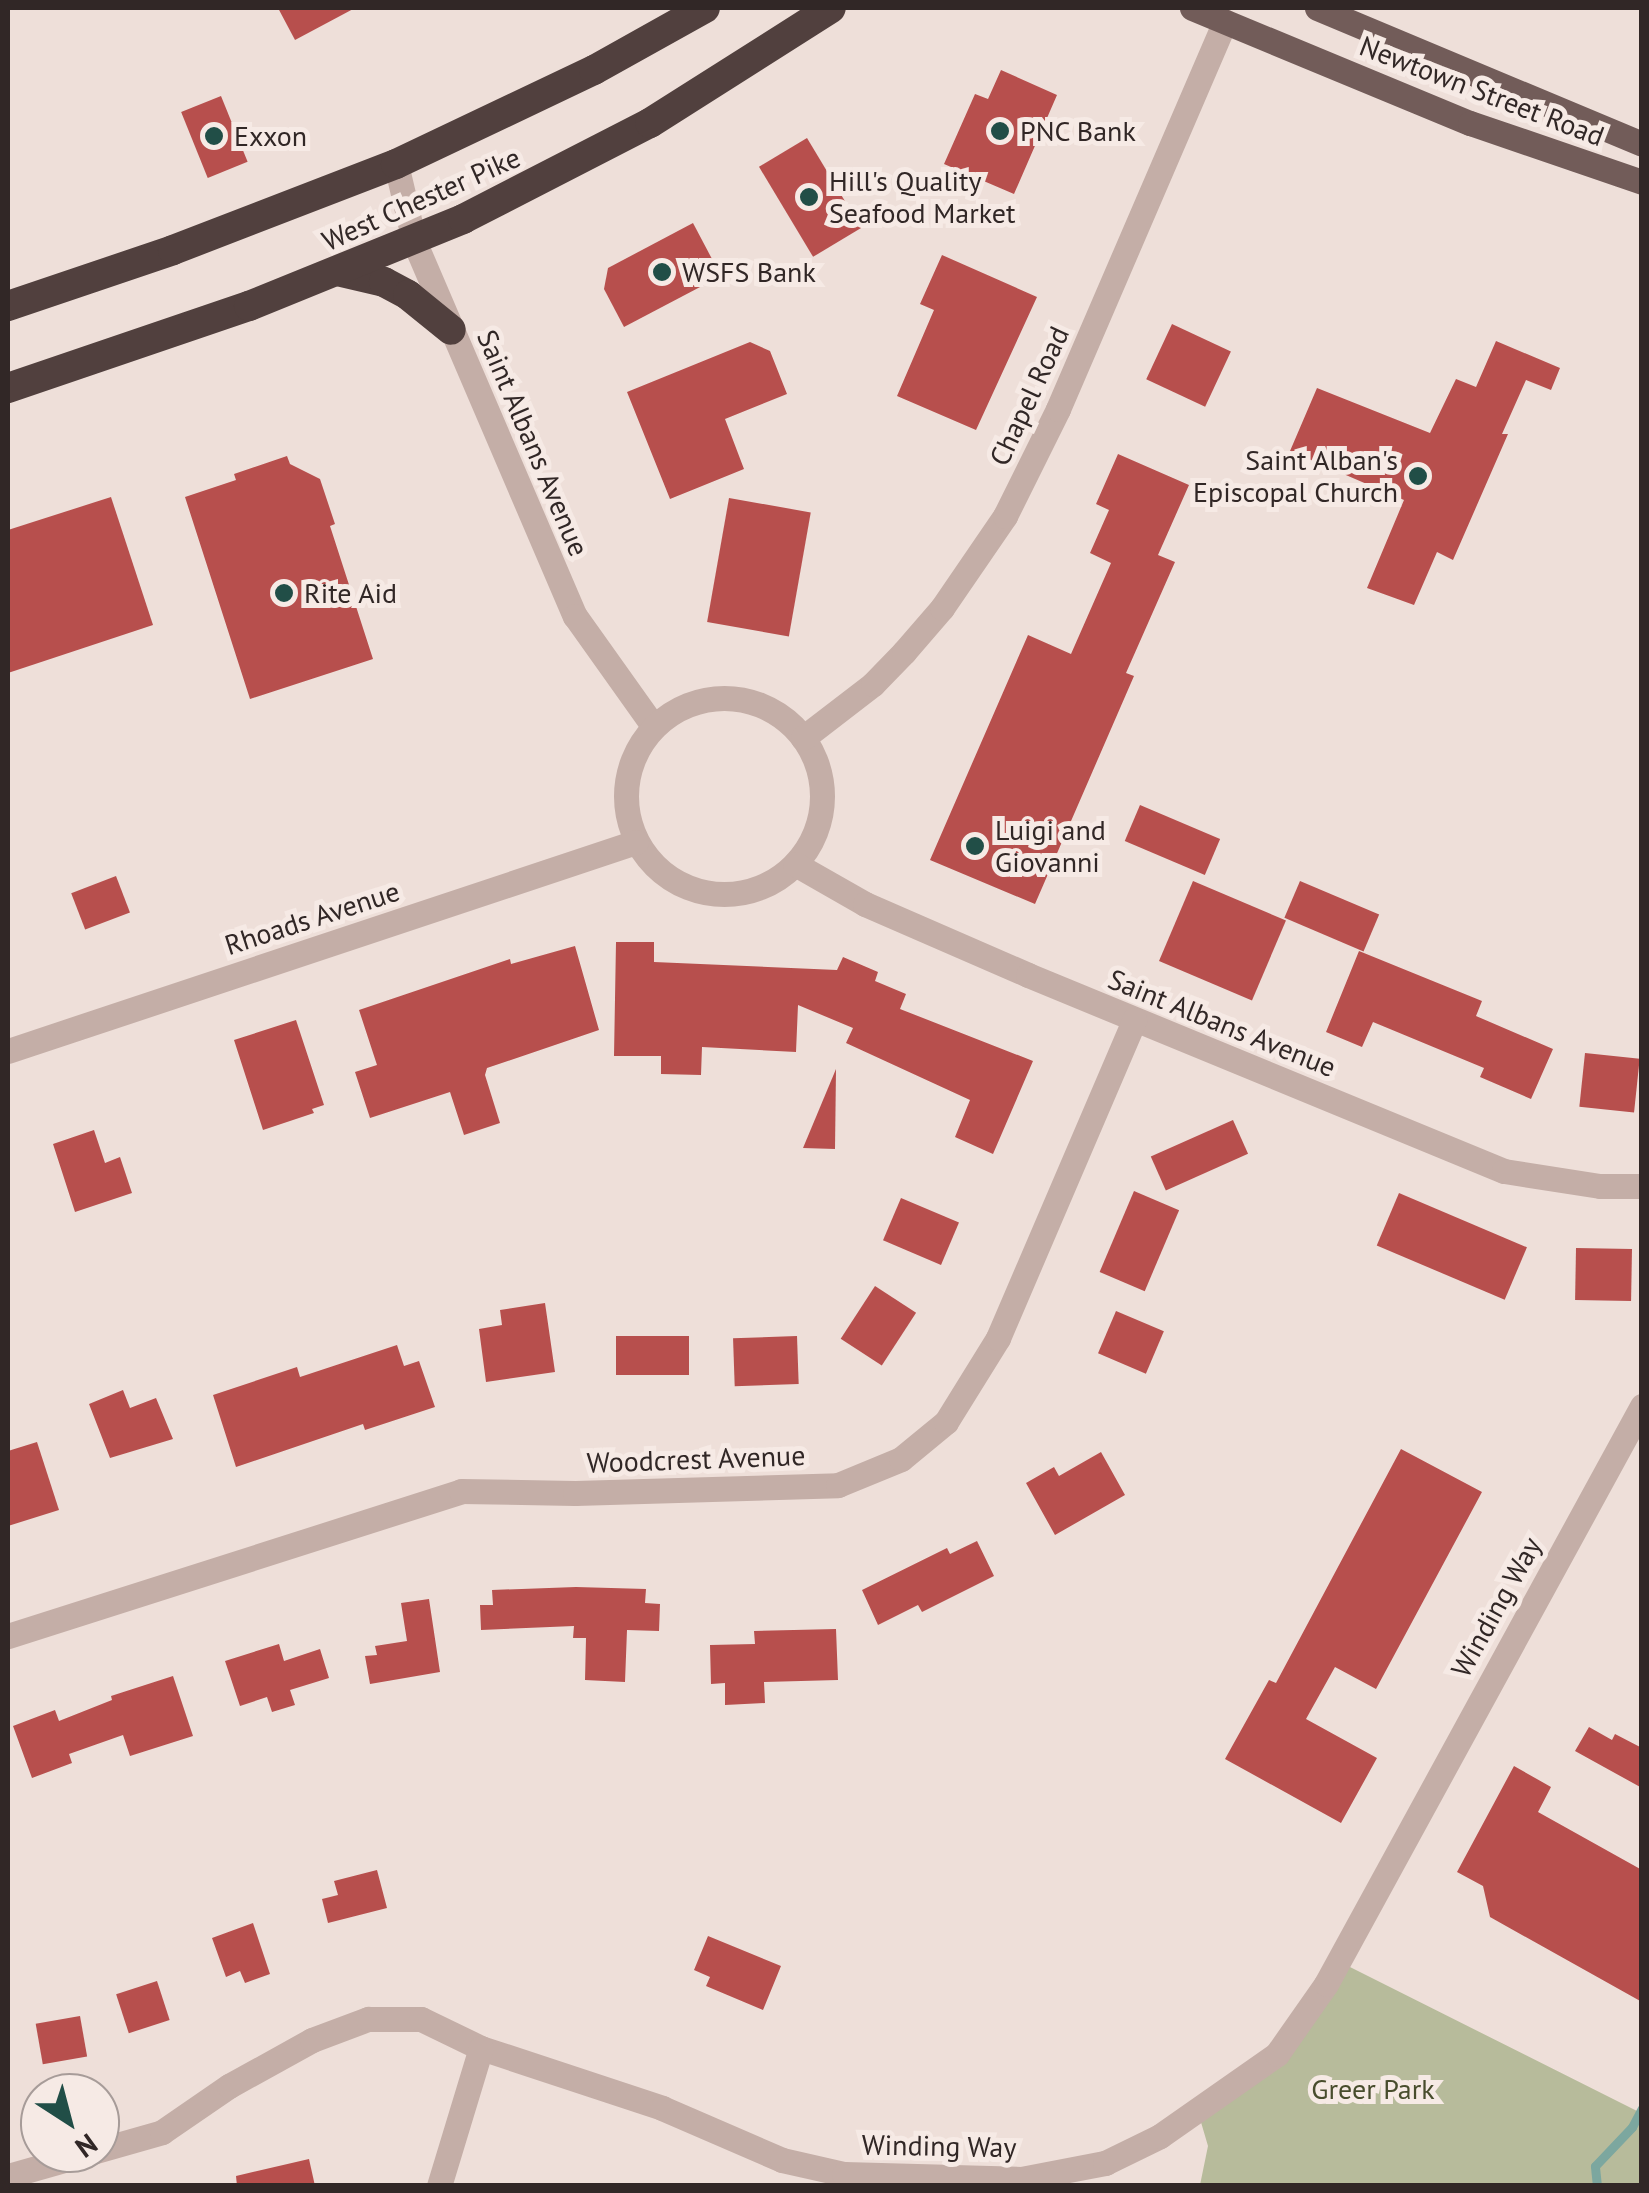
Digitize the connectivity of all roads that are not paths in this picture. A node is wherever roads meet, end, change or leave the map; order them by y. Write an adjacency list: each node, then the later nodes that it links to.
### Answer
1 (704, 8): 7 (highway, West Chester Pike)
2 (831, 8): 9 (highway, West Chester Pike)
3 (1192, 8): 5 (main road, Newtown Street Road)
4 (1317, 8): 6 (main road, Newtown Street Road)
5 (1224, 22): 8 (main road, Newtown Street Road); 15 (street, Chapel Road)
6 (1642, 144)
7 (396, 164): 9 (street, Saint Albans Avenue); 11 (highway, West Chester Pike)
8 (1642, 182)
9 (414, 241): 10 (highway, West Chester Pike); 12 (street, Saint Albans Avenue)
10 (341, 272): 12 (highway); 13 (highway, West Chester Pike)
11 (8, 306)
12 (451, 330): 14 (street, Saint Albans Avenue)
13 (8, 388)
14 (654, 727): 15 (street); 16 (street)
15 (803, 738): 17 (street)
16 (636, 842): 17 (street); 19 (street, Rhoads Avenue)
17 (795, 864): 18 (street, Saint Albans Avenue)
18 (1134, 1020): 20 (street, Saint Albans Avenue); 22 (street, Woodcrest Avenue)
19 (8, 1050)
20 (1642, 1186)
21 (1642, 1406): 23 (street, Winding Way)
22 (8, 1636)
23 (481, 2048): 24 (street, Winding Way); 25 (street)
24 (8, 2176)
25 (439, 2186)

